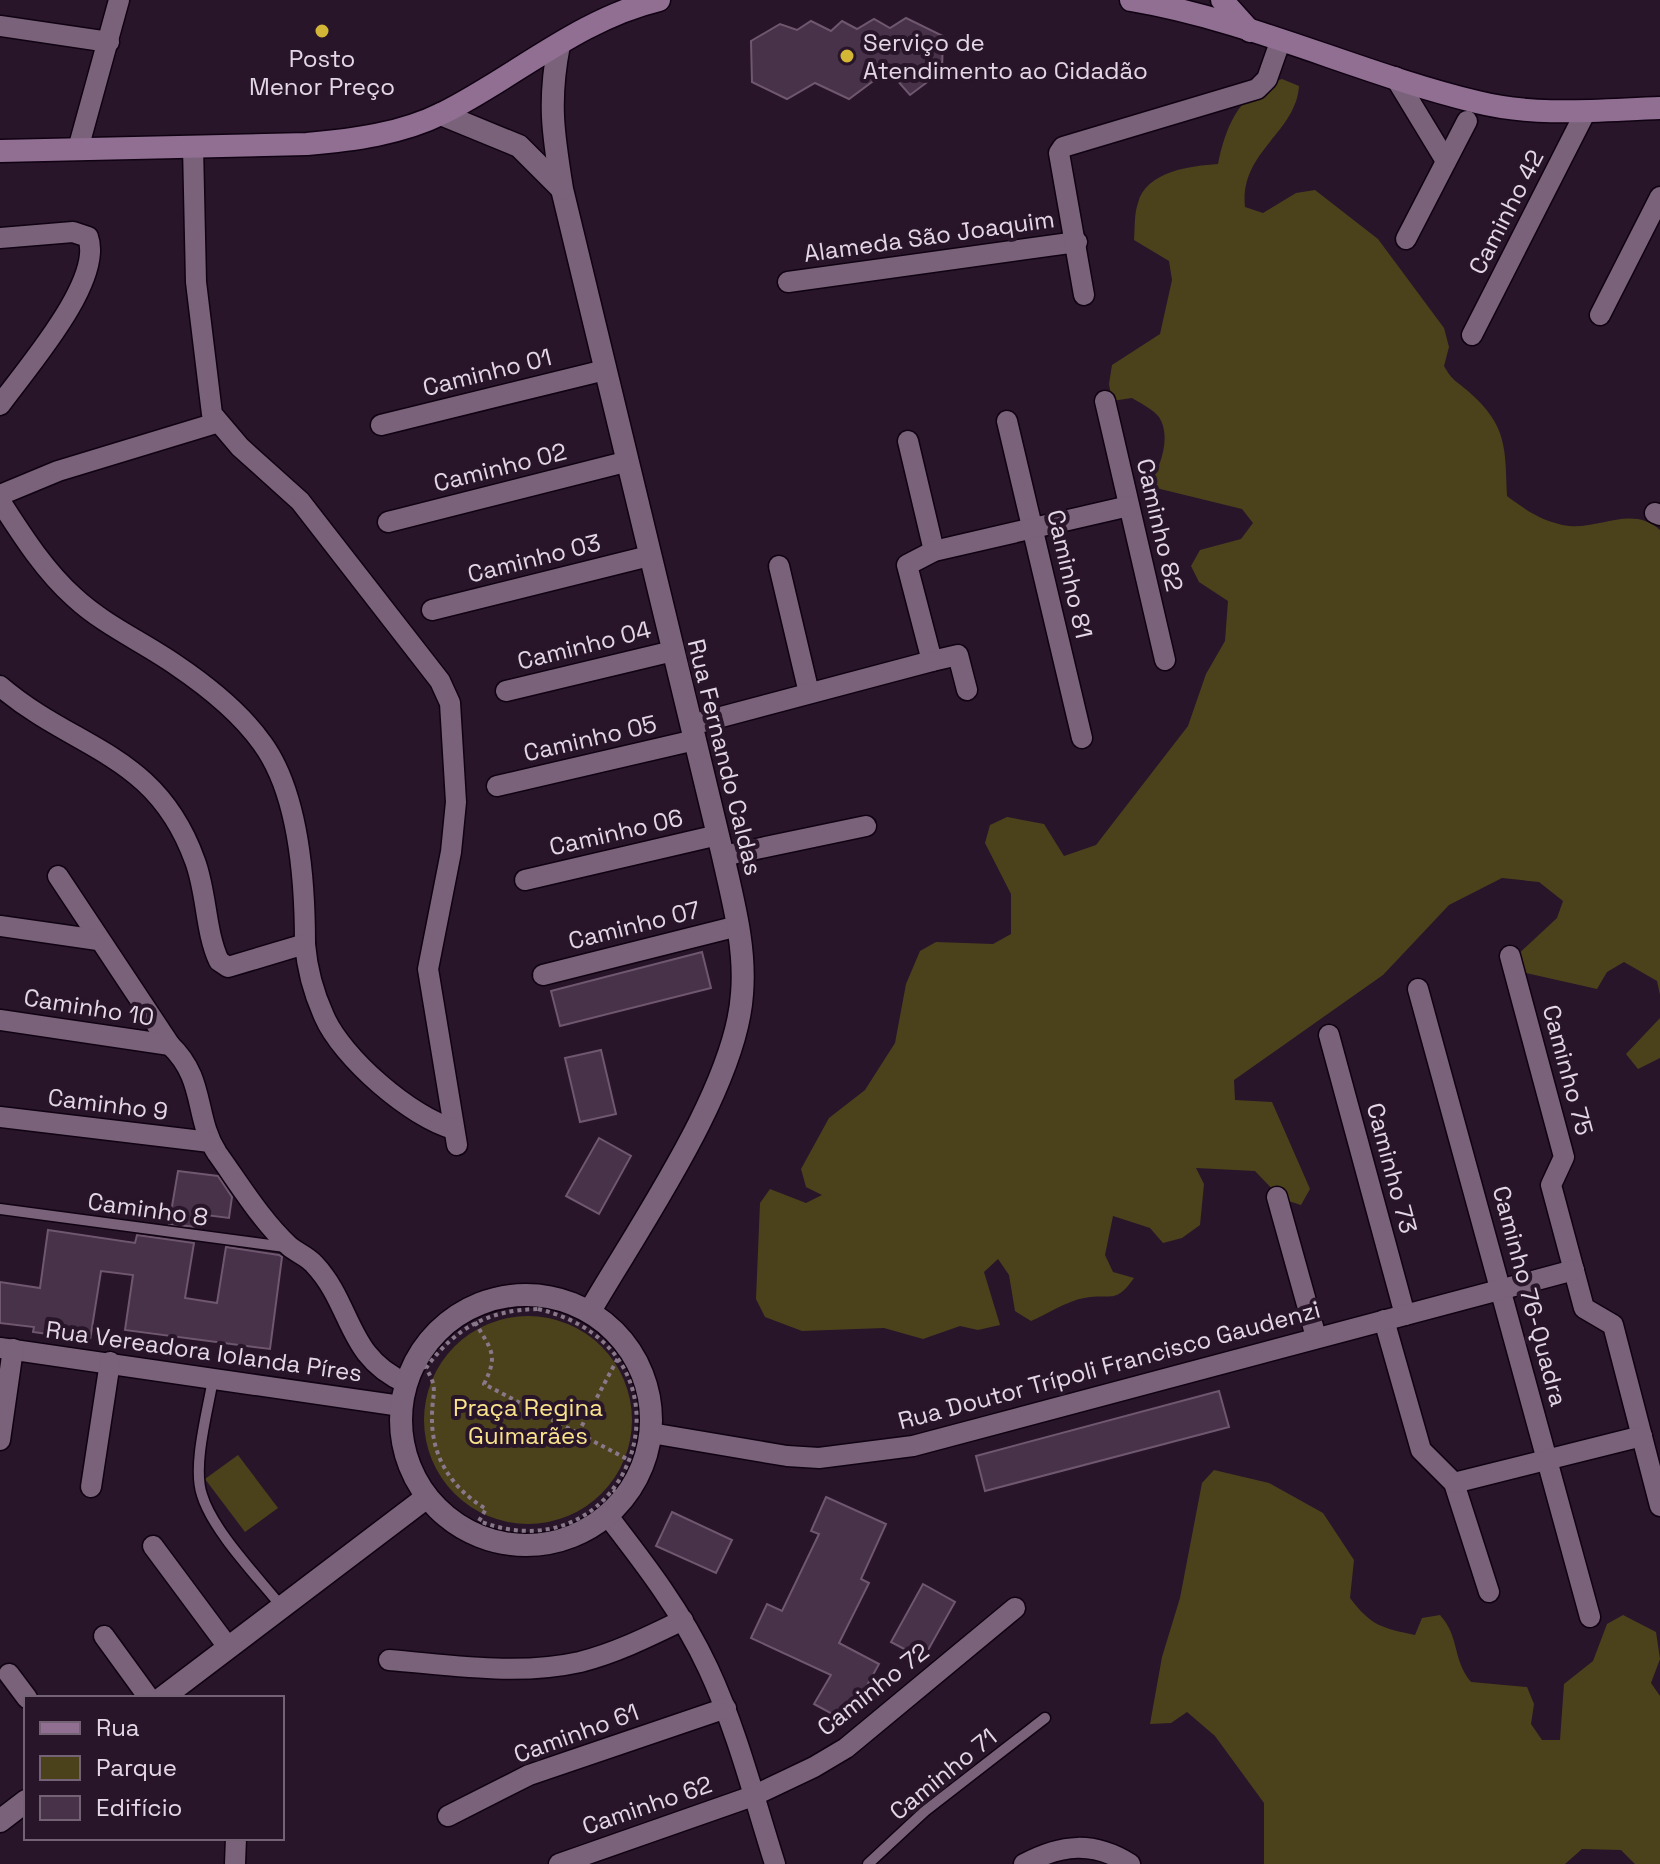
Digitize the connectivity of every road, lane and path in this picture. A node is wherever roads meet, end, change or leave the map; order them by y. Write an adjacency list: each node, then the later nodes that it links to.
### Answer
1 (119, 0): 8 (street)
2 (659, 0): 10 (main road)
3 (1131, 0): 5 (main road)
4 (1222, 0): 7 (main road)
5 (1170, 4): 7 (main road)
6 (0, 26): 8 (street)
7 (1250, 32): 9 (main road)
8 (109, 42): 19 (street)
9 (1280, 42): 11 (main road); 26 (street, Alameda São Joaquim)
10 (559, 45): 14 (main road); 16 (street, Rua Fernando Caldas)
11 (1395, 77): 13 (main road); 21 (street)
12 (1660, 108): 13 (main road)
13 (1586, 111): 30 (street, Caminho 42)
14 (441, 114): 17 (main road); 18 (street, Rua Fernando Caldas)
15 (1467, 121): 21 (street)
16 (551, 124): 18 (street); 22 (street, Rua Fernando Caldas)
17 (193, 146): 19 (main road); 35 (street)
18 (519, 146): 22 (street, Rua Fernando Caldas)
19 (78, 149): 20 (main road)
20 (0, 151)
21 (1446, 161): 25 (street)
22 (562, 189): 31 (street, Rua Fernando Caldas)
23 (1660, 197): 29 (street)
24 (0, 238): 33 (street)
25 (1406, 239)
26 (1077, 242): 27 (street, Alameda São Joaquim); 28 (street, Alameda São Joaquim)
27 (788, 282)
28 (1084, 295)
29 (1600, 315)
30 (1472, 335)
31 (605, 370): 36 (street, Caminho 01); 38 (street, Rua Fernando Caldas)
32 (1105, 401): 40 (street, Caminho 82)
33 (0, 405)
34 (1007, 421): 42 (street, Caminho 81)
35 (216, 423): 39 (street); 64 (street)
36 (381, 425)
37 (908, 441): 43 (street)
38 (625, 462): 41 (street, Caminho 02); 44 (street, Rua Fernando Caldas)
39 (0, 498): 64 (street)
40 (1129, 506): 42 (street); 48 (street, Caminho 82)
41 (388, 522)
42 (1032, 528): 43 (street); 55 (street, Caminho 81)
43 (934, 551): 49 (street)
44 (649, 556): 46 (street, Caminho 03); 47 (street, Rua Fernando Caldas)
45 (779, 566): 53 (street)
46 (432, 610)
47 (673, 651): 52 (street, Caminho 04); 54 (street, Rua Fernando Caldas)
48 (1165, 660)
49 (932, 661): 51 (street); 53 (street, Caminho 05)
50 (0, 686): 64 (street)
51 (967, 690)
52 (506, 691)
53 (809, 693): 54 (street, Caminho 05)
54 (693, 732): 56 (street, Caminho 05); 58 (street, Rua Fernando Caldas)
55 (1082, 738)
56 (497, 786)
57 (866, 826): 58 (street, Caminho 06)
58 (720, 845): 60 (street, Caminho 06); 62 (street, Rua Fernando Caldas)
59 (58, 876): 63 (street)
60 (525, 880)
61 (0, 926): 63 (street)
62 (738, 926): 66 (street, Caminho 07); 78 (street, Rua Fernando Caldas)
63 (98, 940): 70 (street)
64 (305, 944)
65 (1510, 956): 76 (street, Caminho 75)
66 (543, 975)
67 (1418, 989): 77 (street, Caminho 76-Quadra)
68 (0, 1020): 70 (street, Caminho 10)
69 (1329, 1035): 79 (street, Caminho 73)
70 (170, 1045): 72 (street)
71 (0, 1117): 72 (street, Caminho 9)
72 (210, 1142): 75 (street)
73 (1277, 1197): 82 (street)
74 (0, 1209): 75 (lane, Caminho 8)
75 (291, 1248): 87 (street)
76 (1574, 1270): 77 (street, Rua Doutor Trípoli Francisco Gaudenzi); 91 (street, Caminho 75)
77 (1501, 1289): 79 (street, Rua Doutor Trípoli Francisco Gaudenzi); 94 (street, Caminho 76-Quadra)
78 (590, 1311): 87 (street); 90 (street)
79 (1405, 1315): 80 (street, Rua Doutor Trípoli Francisco Gaudenzi)
80 (1384, 1320): 82 (street, Rua Doutor Trípoli Francisco Gaudenzi); 95 (street)
81 (475, 1322): 84 (path); 89 (path); 97 (path)
82 (1316, 1337): 90 (street, Rua Doutor Trípoli Francisco Gaudenzi)
83 (6, 1349): 85 (street, Rua Vereadora Iolanda Píres); 92 (street)
84 (618, 1358): 89 (path); 93 (path)
85 (110, 1362): 86 (street, Rua Vereadora Iolanda Píres); 96 (street)
86 (213, 1377): 88 (street, Rua Vereadora Iolanda Píres); 103 (lane)
87 (406, 1383): 88 (street)
88 (401, 1406): 98 (street)
89 (578, 1433): 93 (path)
90 (651, 1433): 97 (street)
91 (1642, 1436): 94 (street); 99 (street, Caminho 75)
92 (0, 1440)
93 (629, 1460): 97 (path)
94 (1548, 1460): 95 (street); 105 (street, Caminho 76-Quadra)
95 (1454, 1483): 102 (street)
96 (91, 1487)
97 (618, 1494): 100 (street)
98 (427, 1497): 100 (street); 103 (street)
99 (1660, 1506)
100 (607, 1515): 106 (street)
101 (153, 1546): 108 (street)
102 (1489, 1592)
103 (281, 1606): 108 (street)
104 (1015, 1608): 116 (street, Caminho 72)
105 (1590, 1617)
106 (683, 1620): 109 (street); 114 (street)
107 (104, 1636): 112 (street)
108 (228, 1647): 113 (street)
109 (389, 1660)
110 (9, 1674): 111 (street)
111 (26, 1696)
112 (148, 1696)
113 (165, 1696)
114 (726, 1708): 116 (street); 118 (street, Caminho 61)
115 (1045, 1718): 124 (lane, Caminho 71)
116 (753, 1796): 122 (street, Caminho 62); 123 (street)
117 (24, 1802): 119 (street)
118 (448, 1816)
119 (1, 1818)
120 (236, 1840): 121 (street)
121 (235, 1864)
122 (559, 1864)
123 (775, 1864)
124 (868, 1864)
125 (1024, 1864): 126 (street)
126 (1130, 1864)

